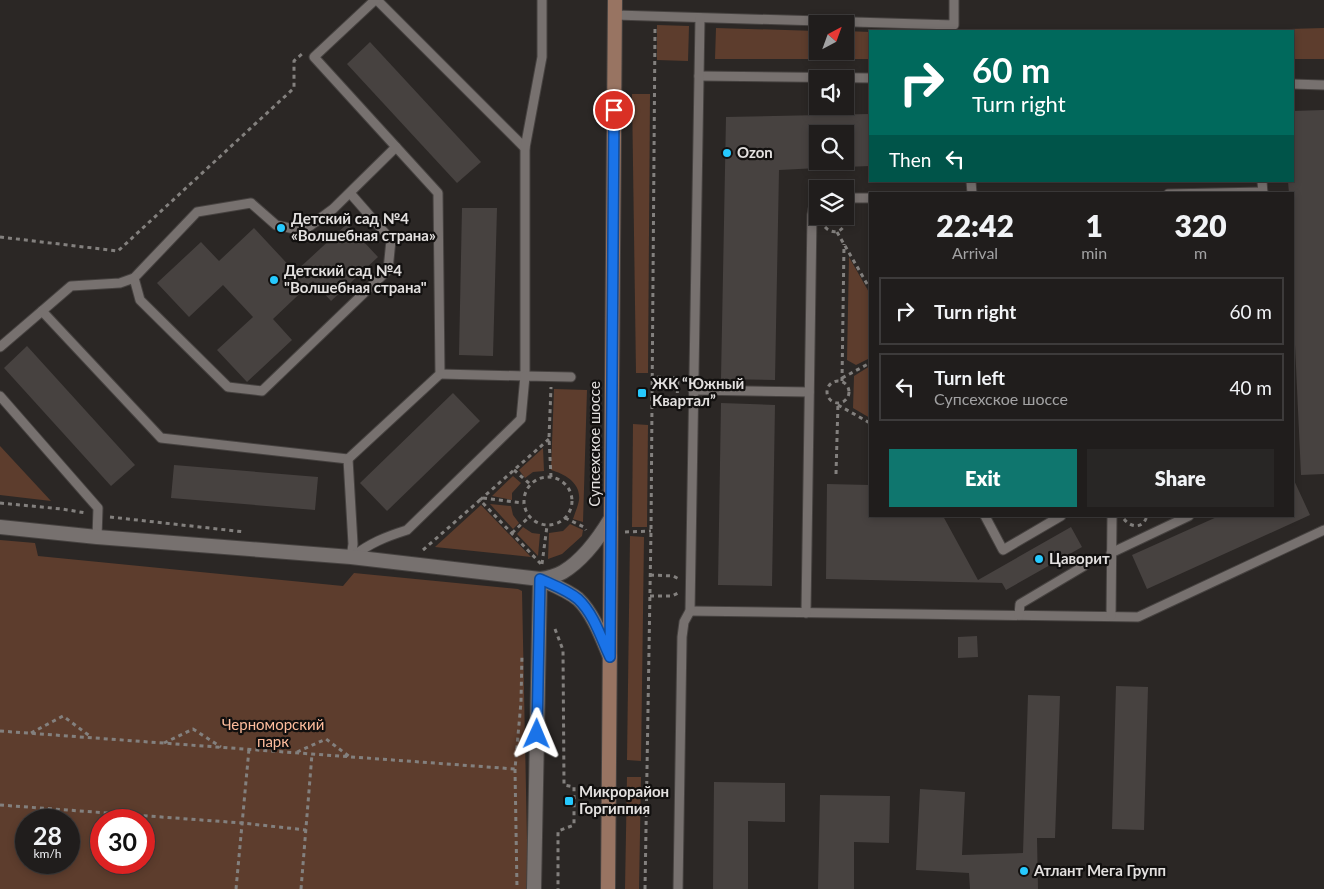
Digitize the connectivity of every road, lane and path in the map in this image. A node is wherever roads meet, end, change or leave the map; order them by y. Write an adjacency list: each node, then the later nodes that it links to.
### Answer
1 (376, 0): 8 (lane); 14 (lane)
2 (542, 0): 14 (lane)
3 (615, 0): 5 (main road, Супсехское шоссе)
4 (954, 0): 7 (lane)
5 (615, 15): 6 (lane); 56 (main road, Супсехское шоссе)
6 (655, 16): 7 (lane); 33 (path)
7 (700, 18): 9 (lane)
8 (314, 57): 13 (lane); 22 (path)
9 (699, 76): 10 (lane); 35 (lane)
10 (869, 78)
11 (1294, 84): 12 (lane)
12 (1324, 85)
13 (396, 148): 15 (lane); 29 (lane)
14 (525, 148): 30 (lane)
15 (350, 192): 24 (lane); 24 (lane)
16 (854, 198): 17 (lane)
17 (869, 198)
18 (812, 225): 36 (lane)
19 (824, 225): 21 (path)
20 (845, 225): 21 (path)
21 (837, 232): 23 (path)
22 (0, 237)
23 (844, 244): 25 (path); 34 (path)
24 (134, 278): 26 (lane)
25 (869, 287)
26 (42, 311): 27 (lane); 42 (lane)
27 (0, 347)
28 (869, 364): 34 (path)
29 (440, 374): 30 (lane); 42 (lane)
30 (525, 376): 31 (lane); 64 (lane)
31 (552, 376): 32 (lane); 41 (path)
32 (571, 377)
33 (653, 377): 38 (path); 38 (path)
34 (842, 380): 39 (path); 39 (path)
35 (693, 390): 36 (lane); 69 (lane)
36 (809, 392): 70 (lane)
37 (0, 396): 61 (lane)
38 (652, 399): 66 (path)
39 (838, 404): 40 (path); 44 (path)
40 (869, 422)
41 (549, 438): 43 (path); 45 (path)
42 (348, 459): 64 (lane)
43 (514, 470): 46 (path); 47 (path)
44 (836, 474)
45 (551, 477): 46 (path); 57 (path)
46 (530, 484): 48 (path)
47 (481, 499): 48 (path); 60 (path); 62 (path)
48 (524, 503): 49 (path)
49 (529, 516): 57 (path); 60 (path)
50 (986, 517): 51 (lane)
51 (1059, 517)
52 (1112, 517): 63 (lane)
53 (1123, 517): 54 (path)
54 (1146, 517)
55 (1187, 517): 63 (lane)
56 (611, 518): 67 (street); 74 (main road, Супсехское шоссе)
57 (547, 526): 60 (path)
58 (0, 527): 61 (street)
59 (1324, 530): 72 (lane)
60 (512, 533)
61 (97, 537): 64 (street)
62 (423, 550)
63 (1111, 553): 72 (lane)
64 (351, 558): 67 (street)
65 (1084, 566): 71 (lane)
66 (650, 575): 68 (path); 68 (path)
67 (540, 579): 74 (street); 92 (street)
68 (650, 596): 95 (path)
69 (690, 611): 70 (lane); 96 (lane)
70 (806, 613): 71 (lane)
71 (1019, 615): 72 (lane)
72 (1111, 616)
73 (555, 624): 93 (path)
74 (610, 657): 94 (main road, Супсехское шоссе)
75 (521, 702): 85 (path)
76 (0, 731): 77 (path)
77 (31, 733): 78 (path); 78 (path)
78 (91, 738): 79 (path)
79 (164, 743): 80 (path); 80 (path)
80 (222, 748): 81 (path)
81 (249, 749): 83 (path); 87 (path)
82 (296, 753): 84 (path)
83 (312, 754): 84 (path); 88 (path)
84 (350, 757): 85 (path)
85 (515, 769): 91 (path)
86 (0, 805): 87 (path)
87 (242, 823): 88 (path); 89 (path)
88 (306, 830): 90 (path)
89 (236, 889)
90 (301, 889)
91 (517, 889)
92 (534, 889)
93 (558, 889)
94 (608, 889)
95 (644, 889)
96 (678, 889)

